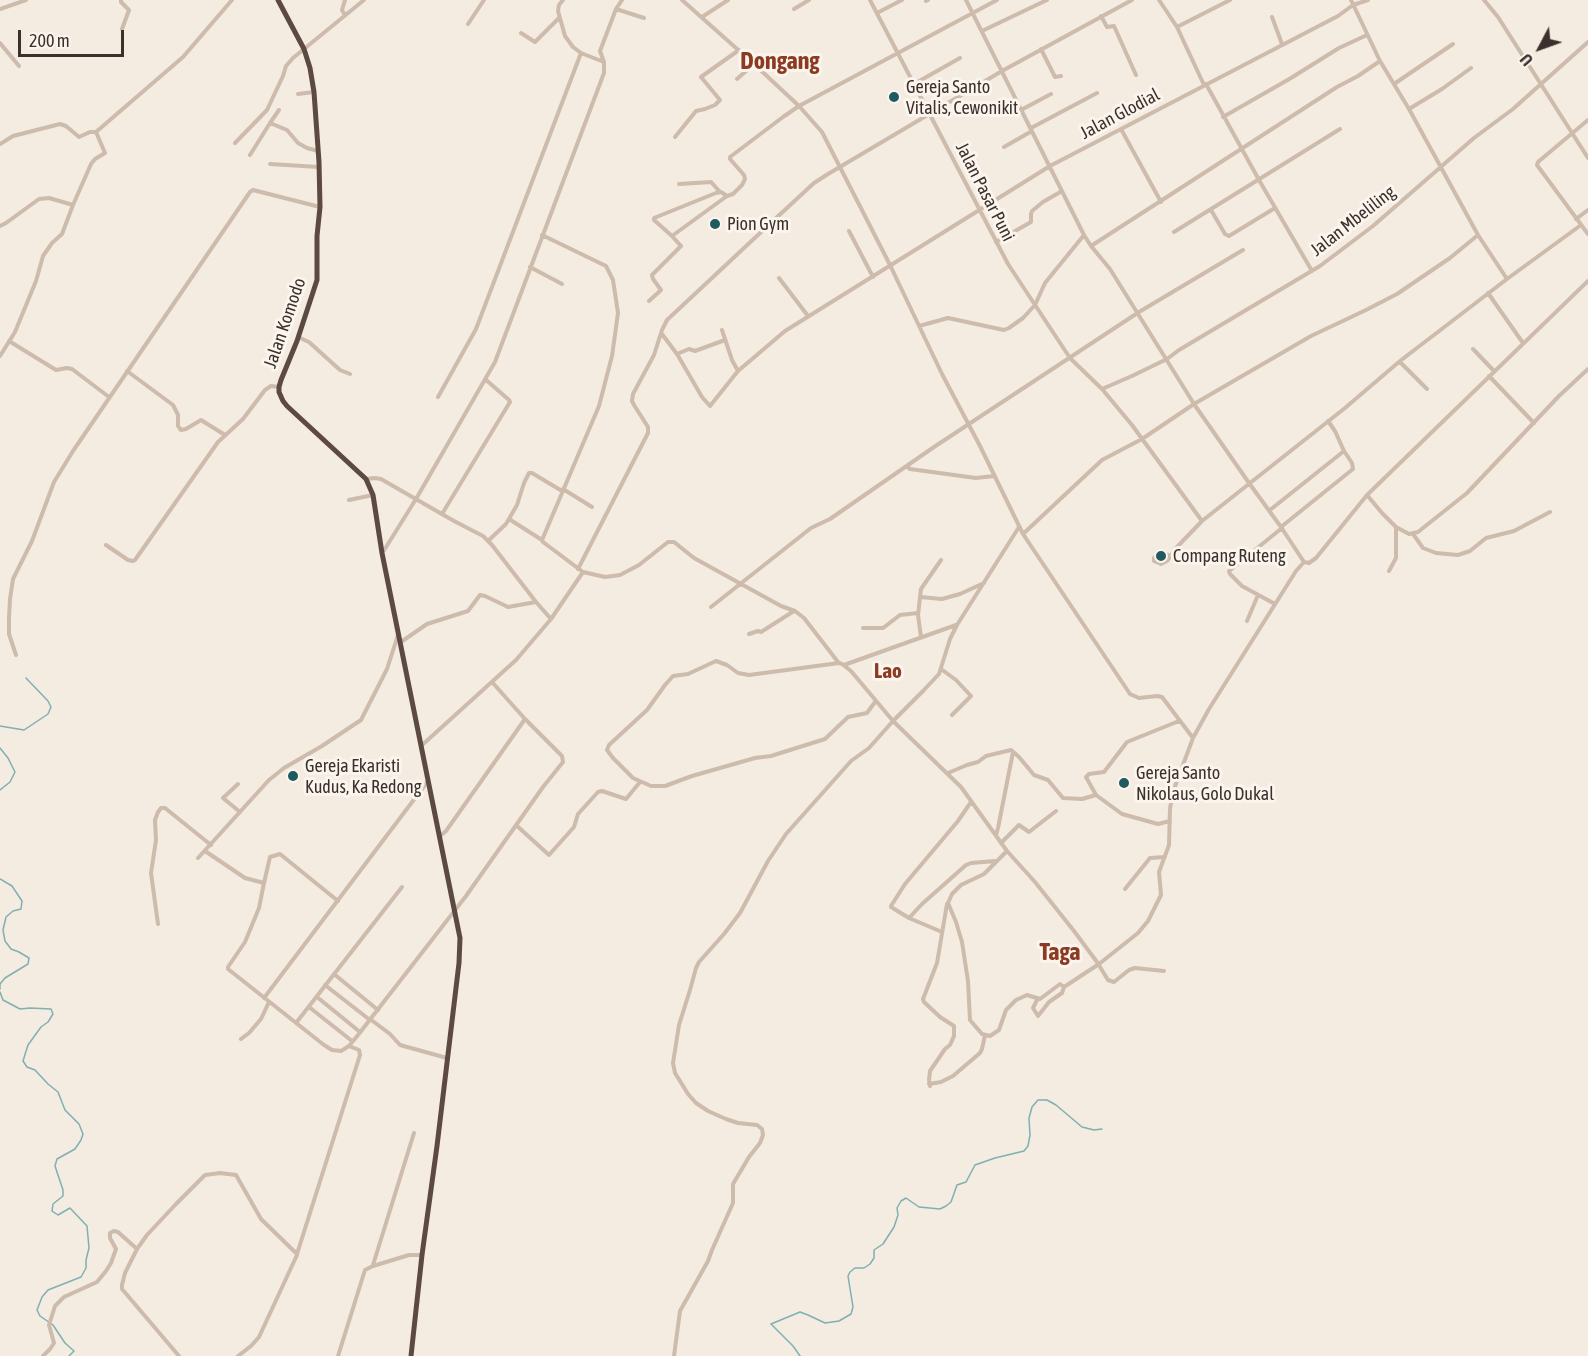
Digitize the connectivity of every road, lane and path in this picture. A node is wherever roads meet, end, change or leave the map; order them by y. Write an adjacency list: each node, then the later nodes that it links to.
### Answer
1 (26, 0): 24 (street)
2 (121, 0): 37 (street)
3 (232, 0): 79 (street)
4 (278, 0): 45 (highway, Jalan Komodo)
5 (345, 0): 29 (street)
6 (364, 0): 29 (street)
7 (484, 0): 35 (street)
8 (563, 0): 32 (street)
9 (622, 0): 25 (street)
10 (682, 0): 34 (street)
11 (728, 0): 34 (street)
12 (809, 0): 26 (street)
13 (870, 0): 28 (street, Jalan Pasar Puni)
14 (902, 0): 28 (street)
15 (966, 0): 27 (street)
16 (997, 0): 27 (street)
17 (1047, 0): 38 (street)
18 (1132, 0): 30 (street)
19 (1159, 0): 36 (street)
20 (1230, 0): 36 (street)
21 (1368, 0): 23 (street, Jalan Glodial)
22 (1487, 1): 60 (street)
23 (1352, 2): 40 (street); 43 (street, Jalan Glodial)
24 (0, 9)
25 (616, 9): 33 (street); 52 (street)
26 (794, 9)
27 (973, 12): 38 (street); 49 (street)
28 (877, 13): 49 (street, Jalan Pasar Puni)
29 (345, 15): 45 (street)
30 (1101, 16): 46 (street); 57 (street)
31 (1272, 17): 43 (street)
32 (559, 18): 39 (street); 48 (street)
33 (644, 18)
34 (702, 18): 47 (street)
35 (468, 24)
36 (1177, 27): 63 (street)
37 (122, 29)
38 (982, 31): 56 (street)
39 (521, 33)
40 (1367, 35): 51 (street); 73 (street)
41 (1588, 42): 60 (street, Jalan Mbeliling)
42 (0, 43): 54 (street)
43 (1282, 44): 63 (street, Jalan Glodial)
44 (1453, 44): 62 (street)
45 (304, 49): 64 (highway, Jalan Komodo); 82 (street)
46 (1041, 49): 56 (street); 58 (street)
47 (739, 50): 53 (street); 81 (street)
48 (580, 53): 52 (street); 156 (street)
49 (898, 53): 61 (street, Jalan Pasar Puni); 68 (street)
50 (960, 58): 61 (street)
51 (1380, 61): 62 (street); 85 (street)
52 (604, 62): 112 (street)
53 (754, 63): 59 (street); 68 (street)
54 (19, 66)
55 (1471, 68): 69 (street)
56 (1002, 70): 71 (street); 72 (street)
57 (1136, 75)
58 (1061, 76)
59 (737, 79)
60 (1541, 83): 80 (street); 93 (street, Jalan Mbeliling)
61 (914, 84): 72 (street, Jalan Pasar Puni)
62 (1394, 84): 69 (street)
63 (1205, 85): 73 (street); 76 (street, Jalan Glodial)
64 (314, 92): 66 (street); 86 (highway, Jalan Komodo)
65 (1097, 93): 78 (street)
66 (298, 94)
67 (1051, 94): 71 (street)
68 (799, 106): 90 (street); 98 (street)
69 (1409, 109): 93 (street)
70 (279, 110): 75 (street)
71 (1022, 110): 78 (street)
72 (929, 113): 90 (street); 105 (street, Jalan Pasar Puni)
73 (1223, 117): 85 (street)
74 (1588, 120): 80 (street)
75 (270, 123): 86 (street); 87 (street)
76 (1121, 129): 91 (street, Jalan Glodial); 99 (street)
77 (1340, 129): 94 (street)
78 (1031, 130): 84 (street); 91 (street)
79 (96, 132): 83 (street); 100 (street)
80 (1572, 133): 88 (street); 106 (street)
81 (675, 137)
82 (235, 143)
83 (0, 144)
84 (1004, 147)
85 (1241, 149): 94 (street); 99 (street)
86 (318, 151): 92 (highway, Jalan Komodo)
87 (250, 155)
88 (1588, 158)
89 (270, 165): 92 (street)
90 (840, 166): 119 (street); 134 (street)
91 (1050, 166): 96 (street); 105 (street, Jalan Glodial)
92 (319, 167): 101 (highway, Jalan Komodo)
93 (1441, 167): 113 (street); 121 (street, Jalan Mbeliling)
94 (1259, 180): 102 (street); 103 (street)
95 (679, 184): 97 (street)
96 (1062, 191): 114 (street); 116 (street)
97 (720, 192): 98 (street); 115 (street)
98 (727, 196): 115 (street)
99 (1161, 202): 117 (street)
100 (73, 205): 108 (street); 137 (street)
101 (320, 207): 135 (highway, Jalan Komodo); 146 (street)
102 (1275, 208): 103 (street); 121 (street)
103 (1211, 210): 110 (street)
104 (1588, 210): 106 (street)
105 (979, 211): 116 (street, Jalan Pasar Puni); 119 (street, Jalan Glodial)
106 (1576, 219): 107 (street)
107 (1581, 225): 111 (street); 124 (street)
108 (0, 226)
109 (849, 231): 122 (street)
110 (1174, 232)
111 (1588, 234)
112 (542, 235): 120 (street); 168 (street)
113 (1478, 235): 124 (street); 157 (street)
114 (1084, 236): 117 (street); 129 (street)
115 (672, 237): 128 (street)
116 (996, 242): 129 (street, Jalan Pasar Puni)
117 (1091, 246): 130 (street)
118 (1243, 250): 130 (street)
119 (890, 265): 122 (street, Jalan Glodial); 132 (street)
120 (530, 267): 126 (street); 151 (street)
121 (1312, 271): 143 (street, Jalan Mbeliling)
122 (873, 277): 131 (street, Jalan Glodial)
123 (779, 278): 131 (street)
124 (1507, 279): 127 (street)
125 (1588, 281): 138 (street)
126 (562, 284)
127 (1488, 293): 138 (street); 144 (street)
128 (649, 301)
129 (1035, 305): 132 (street); 142 (street, Jalan Pasar Puni)
130 (1139, 312): 142 (street); 143 (street)
131 (808, 316): 147 (street, Jalan Glodial)
132 (919, 326): 160 (street)
133 (722, 330): 136 (street)
134 (663, 336): 140 (street); 191 (street)
135 (298, 338): 149 (street); 152 (highway, Jalan Komodo)
136 (725, 340): 140 (street); 147 (street)
137 (9, 341): 141 (street); 155 (street)
138 (1523, 344): 148 (street)
139 (1473, 349): 148 (street)
140 (677, 354): 147 (street, Jalan Glodial)
141 (0, 356)
142 (1070, 358): 153 (street, Jalan Pasar Puni); 160 (street)
143 (1167, 359): 153 (street, Jalan Mbeliling); 157 (street)
144 (1400, 361): 154 (street); 158 (street)
145 (1588, 369): 159 (street)
146 (127, 371): 155 (street); 161 (street)
147 (738, 371)
148 (1494, 371): 150 (street)
149 (350, 374)
150 (1489, 376): 159 (street); 170 (street)
151 (485, 379): 171 (street); 176 (street)
152 (279, 387): 161 (street); 166 (highway, Jalan Komodo)
153 (1102, 389): 162 (street, Jalan Pasar Puni)
154 (1427, 389)
155 (110, 397): 211 (street)
156 (438, 397)
157 (1194, 404): 162 (street); 167 (street)
158 (1328, 421): 163 (street); 167 (street)
159 (1534, 423): 183 (street)
160 (969, 424): 164 (street); 165 (street)
161 (225, 435): 186 (street)
162 (1142, 439): 178 (street, Jalan Pasar Puni); 182 (street)
163 (1344, 451): 174 (street); 180 (street)
164 (907, 466): 165 (street); 195 (street)
165 (994, 476): 179 (street)
166 (366, 479): 169 (highway, Jalan Komodo); 171 (street)
167 (1249, 483): 174 (street); 178 (street)
168 (562, 490): 173 (street); 177 (street); 184 (street)
169 (373, 495): 172 (street); 187 (highway, Jalan Komodo)
170 (1367, 495): 181 (street); 190 (street)
171 (416, 499): 176 (street); 187 (street)
172 (349, 500)
173 (592, 507)
174 (1270, 510): 180 (street)
175 (1550, 512): 183 (street)
176 (442, 514): 185 (street)
177 (509, 519): 184 (street); 185 (street)
178 (1202, 521): 188 (street)
179 (1019, 527): 182 (street); 194 (street)
180 (1282, 527): 190 (street); 196 (street)
181 (1396, 527): 183 (street); 192 (street)
182 (1023, 534): 219 (street)
183 (1413, 534)
184 (542, 540): 191 (street)
185 (489, 541): 198 (street)
186 (105, 545)
187 (382, 553): 207 (highway, Jalan Komodo)
188 (1170, 556)
189 (941, 560): 197 (street)
190 (1304, 562): 199 (street)
191 (578, 569): 193 (street)
192 (1389, 571)
193 (583, 572): 195 (street); 203 (street)
194 (984, 582): 197 (street); 205 (street)
195 (741, 584): 200 (street); 201 (street)
196 (1258, 595): 199 (street); 204 (street)
197 (920, 597): 202 (street)
198 (536, 602): 203 (street); 210 (street)
199 (1275, 604): 220 (street)
200 (711, 608)
201 (795, 611): 208 (street); 212 (street)
202 (918, 613): 206 (street); 209 (street)
203 (551, 619): 214 (street)
204 (1246, 621)
205 (957, 625): 209 (street); 213 (street)
206 (863, 628)
207 (399, 634): 210 (highway, Jalan Komodo); 230 (street)
208 (749, 634)
209 (921, 637): 212 (street)
210 (401, 642): 221 (highway, Jalan Komodo)
211 (16, 655)
212 (841, 664): 215 (street); 225 (street)
213 (941, 669): 216 (street); 218 (street)
214 (492, 682): 217 (street); 221 (street)
215 (875, 702): 218 (street); 225 (street)
216 (952, 715)
217 (525, 719): 232 (street); 234 (street)
218 (893, 721): 223 (street); 280 (street)
219 (1179, 721): 220 (street); 227 (street)
220 (1193, 738): 231 (street)
221 (421, 746): 224 (highway, Jalan Komodo)
222 (1014, 752): 223 (street); 227 (street); 233 (street)
223 (948, 773): 228 (street)
224 (429, 780): 234 (highway, Jalan Komodo); 245 (street)
225 (640, 782): 232 (street)
226 (238, 784): 230 (street)
227 (1096, 795): 231 (street)
228 (971, 802): 233 (street); 248 (street)
229 (1056, 811): 235 (street)
230 (240, 812): 236 (street)
231 (1170, 821): 239 (street)
232 (516, 825): 247 (street)
233 (996, 835): 235 (street)
234 (439, 837): 247 (highway, Jalan Komodo)
235 (1001, 843): 238 (street)
236 (211, 844): 237 (street); 249 (street)
237 (205, 851): 240 (street); 242 (street)
238 (1007, 851): 241 (street); 251 (street)
239 (1165, 857): 244 (street); 251 (street)
240 (198, 858)
241 (995, 861): 246 (street); 248 (street)
242 (263, 883): 245 (street); 257 (street)
243 (402, 887): 253 (street)
244 (1125, 889)
245 (338, 901): 257 (street)
246 (948, 903): 250 (street); 265 (street)
247 (454, 911): 261 (street); 269 (highway, Jalan Komodo)
248 (909, 918): 250 (street)
249 (158, 924)
250 (942, 932): 265 (street)
251 (1099, 964): 252 (street); 255 (street)
252 (1164, 971)
253 (334, 974): 254 (street); 261 (street)
254 (326, 985): 256 (street); 262 (street)
255 (1064, 987): 258 (street); 258 (street)
256 (317, 997): 260 (street); 264 (street)
257 (264, 998): 259 (street)
258 (1038, 998): 265 (street)
259 (268, 1002): 263 (street); 266 (street)
260 (309, 1007): 263 (street); 267 (street)
261 (378, 1010): 262 (street)
262 (370, 1019): 264 (street); 269 (street)
263 (296, 1023): 268 (street)
264 (360, 1032): 267 (street)
265 (985, 1035)
266 (242, 1039)
267 (352, 1041): 268 (street)
268 (349, 1046): 272 (street)
269 (447, 1058): 273 (highway, Jalan Komodo)
270 (414, 1133): 274 (street)
271 (137, 1249): 272 (street); 275 (street); 276 (street)
272 (297, 1254): 277 (street)
273 (422, 1255): 274 (street); 279 (highway, Jalan Komodo)
274 (373, 1266): 278 (street)
275 (43, 1356)
276 (179, 1356)
277 (238, 1356)
278 (338, 1356)
279 (411, 1356)
280 (674, 1356)

